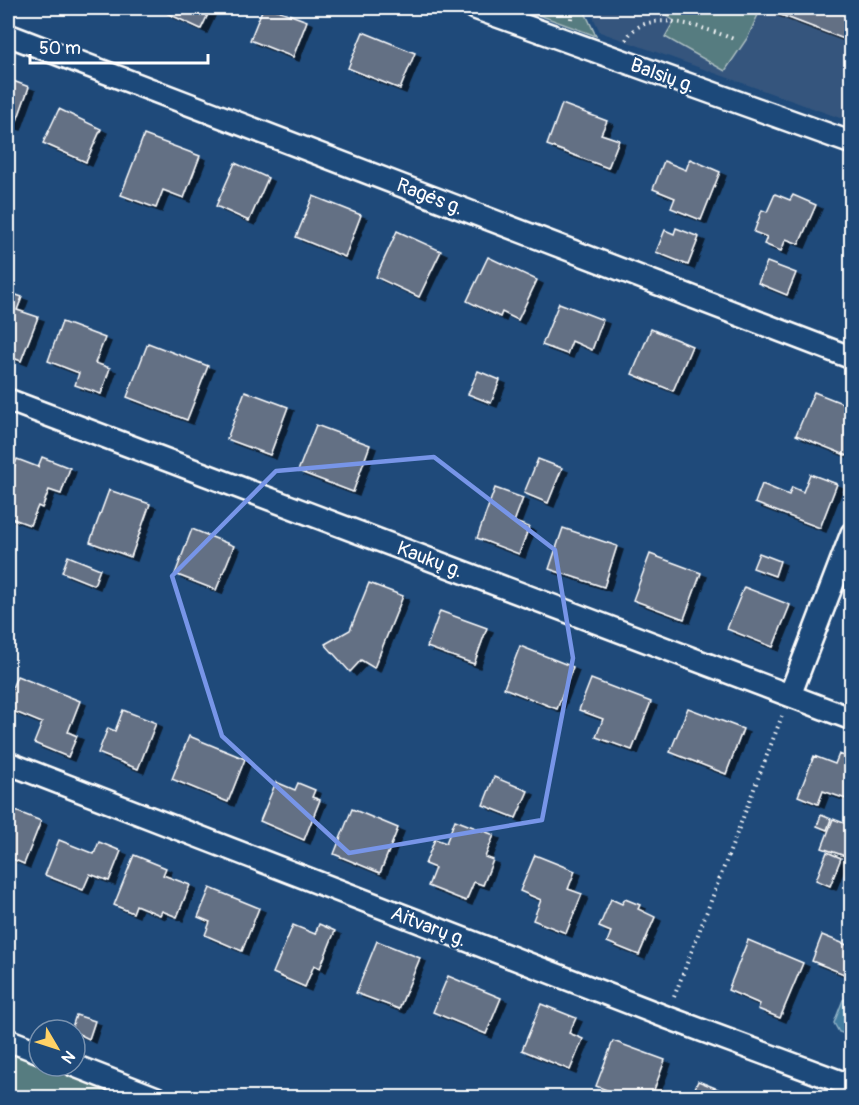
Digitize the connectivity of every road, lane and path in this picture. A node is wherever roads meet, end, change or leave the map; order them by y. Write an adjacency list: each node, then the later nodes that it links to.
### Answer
1 (476, 8): 4 (street, Balsių g.)
2 (8, 35): 6 (street, Ragės g.)
3 (736, 40): 4 (path)
4 (617, 59): 5 (street, Balsių g.)
5 (852, 143)
6 (852, 358)
7 (8, 400): 9 (street, Kaukų g.)
8 (852, 533): 9 (street)
9 (790, 695): 10 (street, Kaukų g.); 12 (path)
10 (852, 719)
11 (8, 763): 12 (street, Aitvarų g.)
12 (666, 1017): 16 (street, Aitvarų g.)
13 (8, 1040): 14 (street)
14 (27, 1047)
15 (87, 1071): 17 (street)
16 (852, 1086)
17 (157, 1098)

